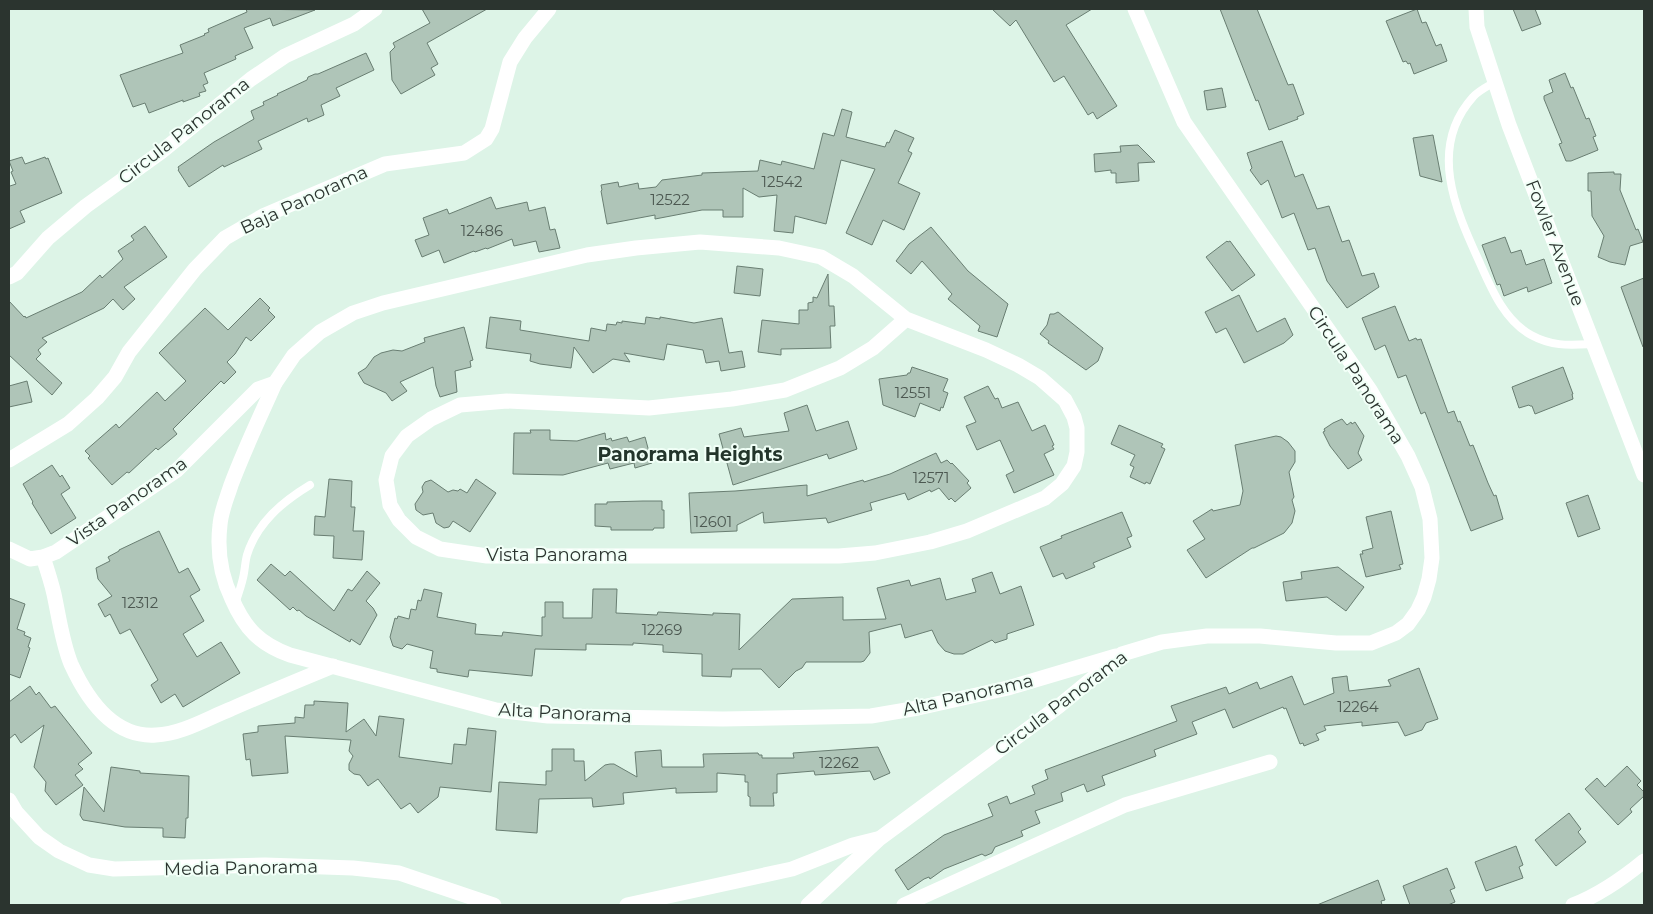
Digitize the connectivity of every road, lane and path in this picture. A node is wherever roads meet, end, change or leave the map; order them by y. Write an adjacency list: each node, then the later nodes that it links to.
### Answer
1 (375, 9): 6 (street, Circula Panorama)
2 (549, 9): 11 (street, Baja Panorama)
3 (1135, 9): 17 (street, Circula Panorama)
4 (1476, 9): 5 (street, Fowler Avenue)
5 (1495, 82): 8 (street, Fowler Avenue); 8 (lane)
6 (9, 277)
7 (906, 319): 7 (street, Vista Panorama); 9 (street, Vista Panorama)
8 (1594, 344): 10 (street, Fowler Avenue)
9 (275, 383): 15 (street, Vista Panorama); 16 (street, Alta Panorama)
10 (1640, 451): 12 (street, Fowler Avenue)
11 (9, 460)
12 (1644, 475)
13 (310, 485): 16 (lane)
14 (9, 549): 15 (street)
15 (43, 557): 18 (street)
16 (235, 606): 18 (street, Alta Panorama)
17 (1122, 654): 18 (street, Alta Panorama); 21 (street, Circula Panorama)
18 (333, 666)
19 (1270, 762): 26 (street)
20 (9, 800): 24 (street, Media Panorama)
21 (878, 839): 23 (street, Circula Panorama); 25 (street)
22 (1644, 861): 27 (street)
23 (813, 904)
24 (494, 905)
25 (627, 905)
26 (904, 905)
27 (1573, 905)

